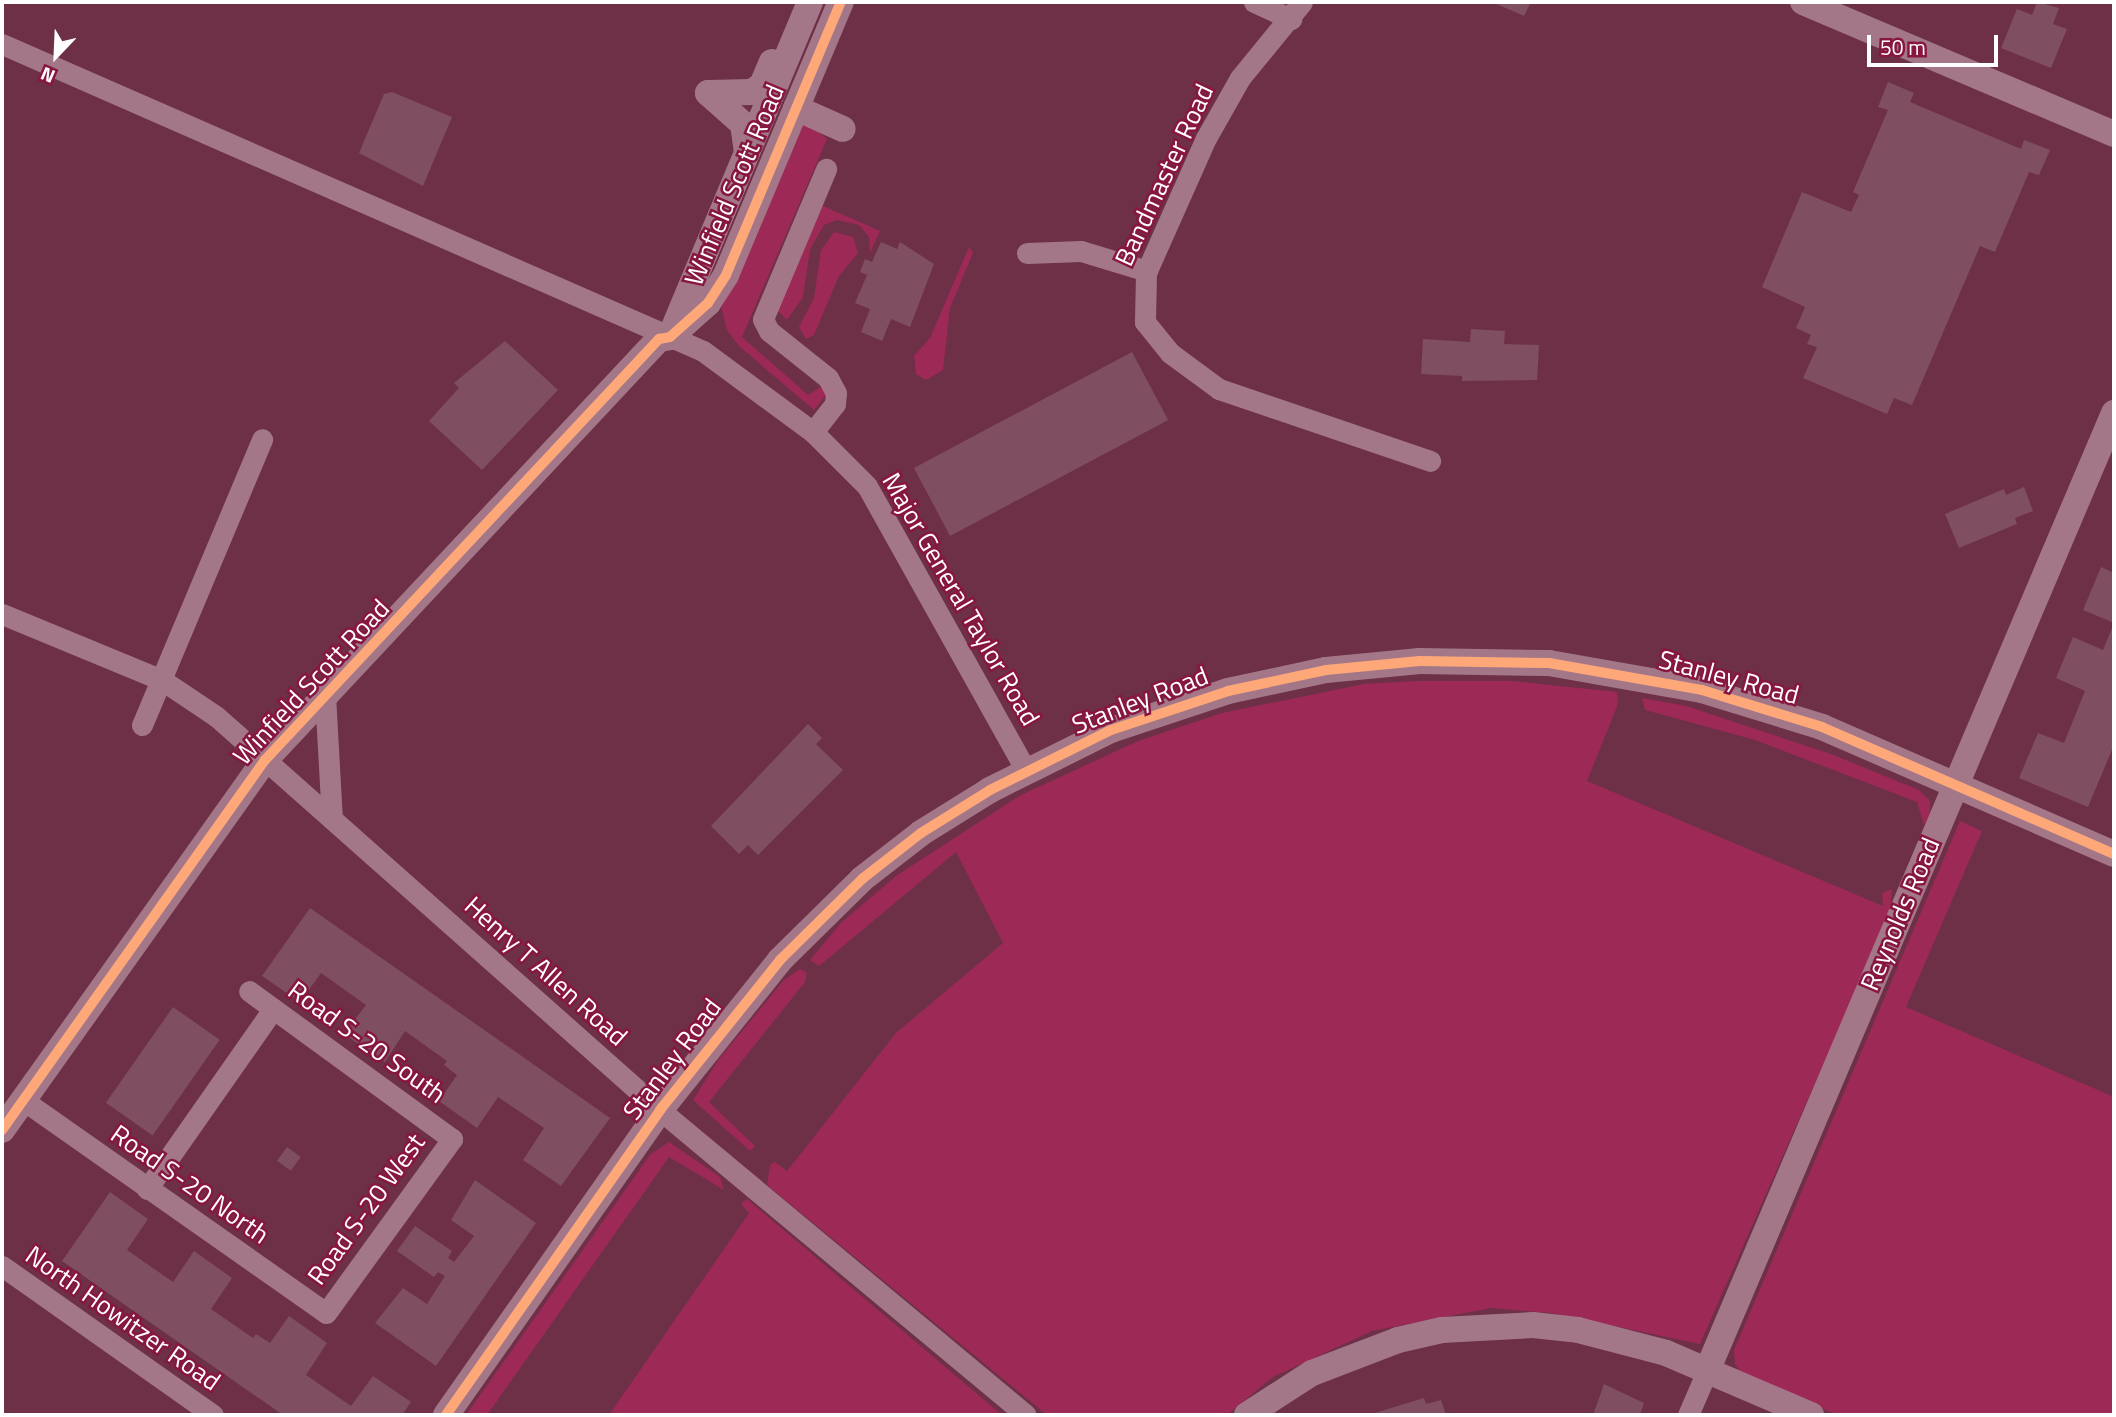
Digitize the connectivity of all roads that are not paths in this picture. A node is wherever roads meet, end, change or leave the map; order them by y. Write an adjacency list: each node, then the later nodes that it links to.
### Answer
1 (809, 2): 10 (street, Winfield Scott Road); 10 (street)
2 (841, 2): 7 (street)
3 (1254, 2): 5 (street)
4 (1803, 2): 9 (street)
5 (1297, 10): 13 (street, Bandmaster Road)
6 (2, 44): 14 (street, Major General Taylor Road)
7 (796, 108): 8 (street); 14 (street)
8 (843, 129)
9 (2114, 134)
10 (747, 152): 14 (street, Winfield Scott Road)
11 (826, 169): 16 (street)
12 (1027, 253): 13 (street)
13 (1147, 271): 18 (street, Bandmaster Road)
14 (670, 337): 16 (street, Major General Taylor Road); 21 (street, Winfield Scott Road)
15 (2114, 413): 25 (street, Reynolds Road)
16 (813, 432): 24 (street, Major General Taylor Road)
17 (262, 439): 20 (street)
18 (1430, 461)
19 (2, 614): 20 (street, Henry T Allen Road)
20 (162, 680): 22 (street); 23 (street, Henry T Allen Road)
21 (326, 695): 23 (street, Winfield Scott Road); 26 (street)
22 (142, 725)
23 (265, 760): 26 (street, Henry T Allen Road); 30 (street, Winfield Scott Road)
24 (1027, 772): 25 (street, Stanley Road); 31 (street, Stanley Road)
25 (1954, 785): 27 (street, Stanley Road); 37 (street, Reynolds Road)
26 (332, 819): 31 (street, Henry T Allen Road)
27 (2114, 854)
28 (248, 991): 29 (street, Road S-20 South)
29 (273, 1009): 33 (street, Road S-20 South); 34 (street)
30 (23, 1100): 32 (street, Winfield Scott Road); 34 (street, Road S-20 North)
31 (660, 1110): 39 (street, Stanley Road); 40 (street, Henry T Allen Road)
32 (2, 1130)
33 (452, 1139): 36 (street, Road S-20 West)
34 (147, 1189): 36 (street, Road S-20 North)
35 (2, 1266): 38 (street, North Howitzer Road)
36 (326, 1313)
37 (1707, 1371): 41 (street); 42 (street, Reynolds Road); 43 (street)
38 (213, 1415)
39 (446, 1415)
40 (1026, 1415)
41 (1247, 1415)
42 (1688, 1415)
43 (1811, 1415)

